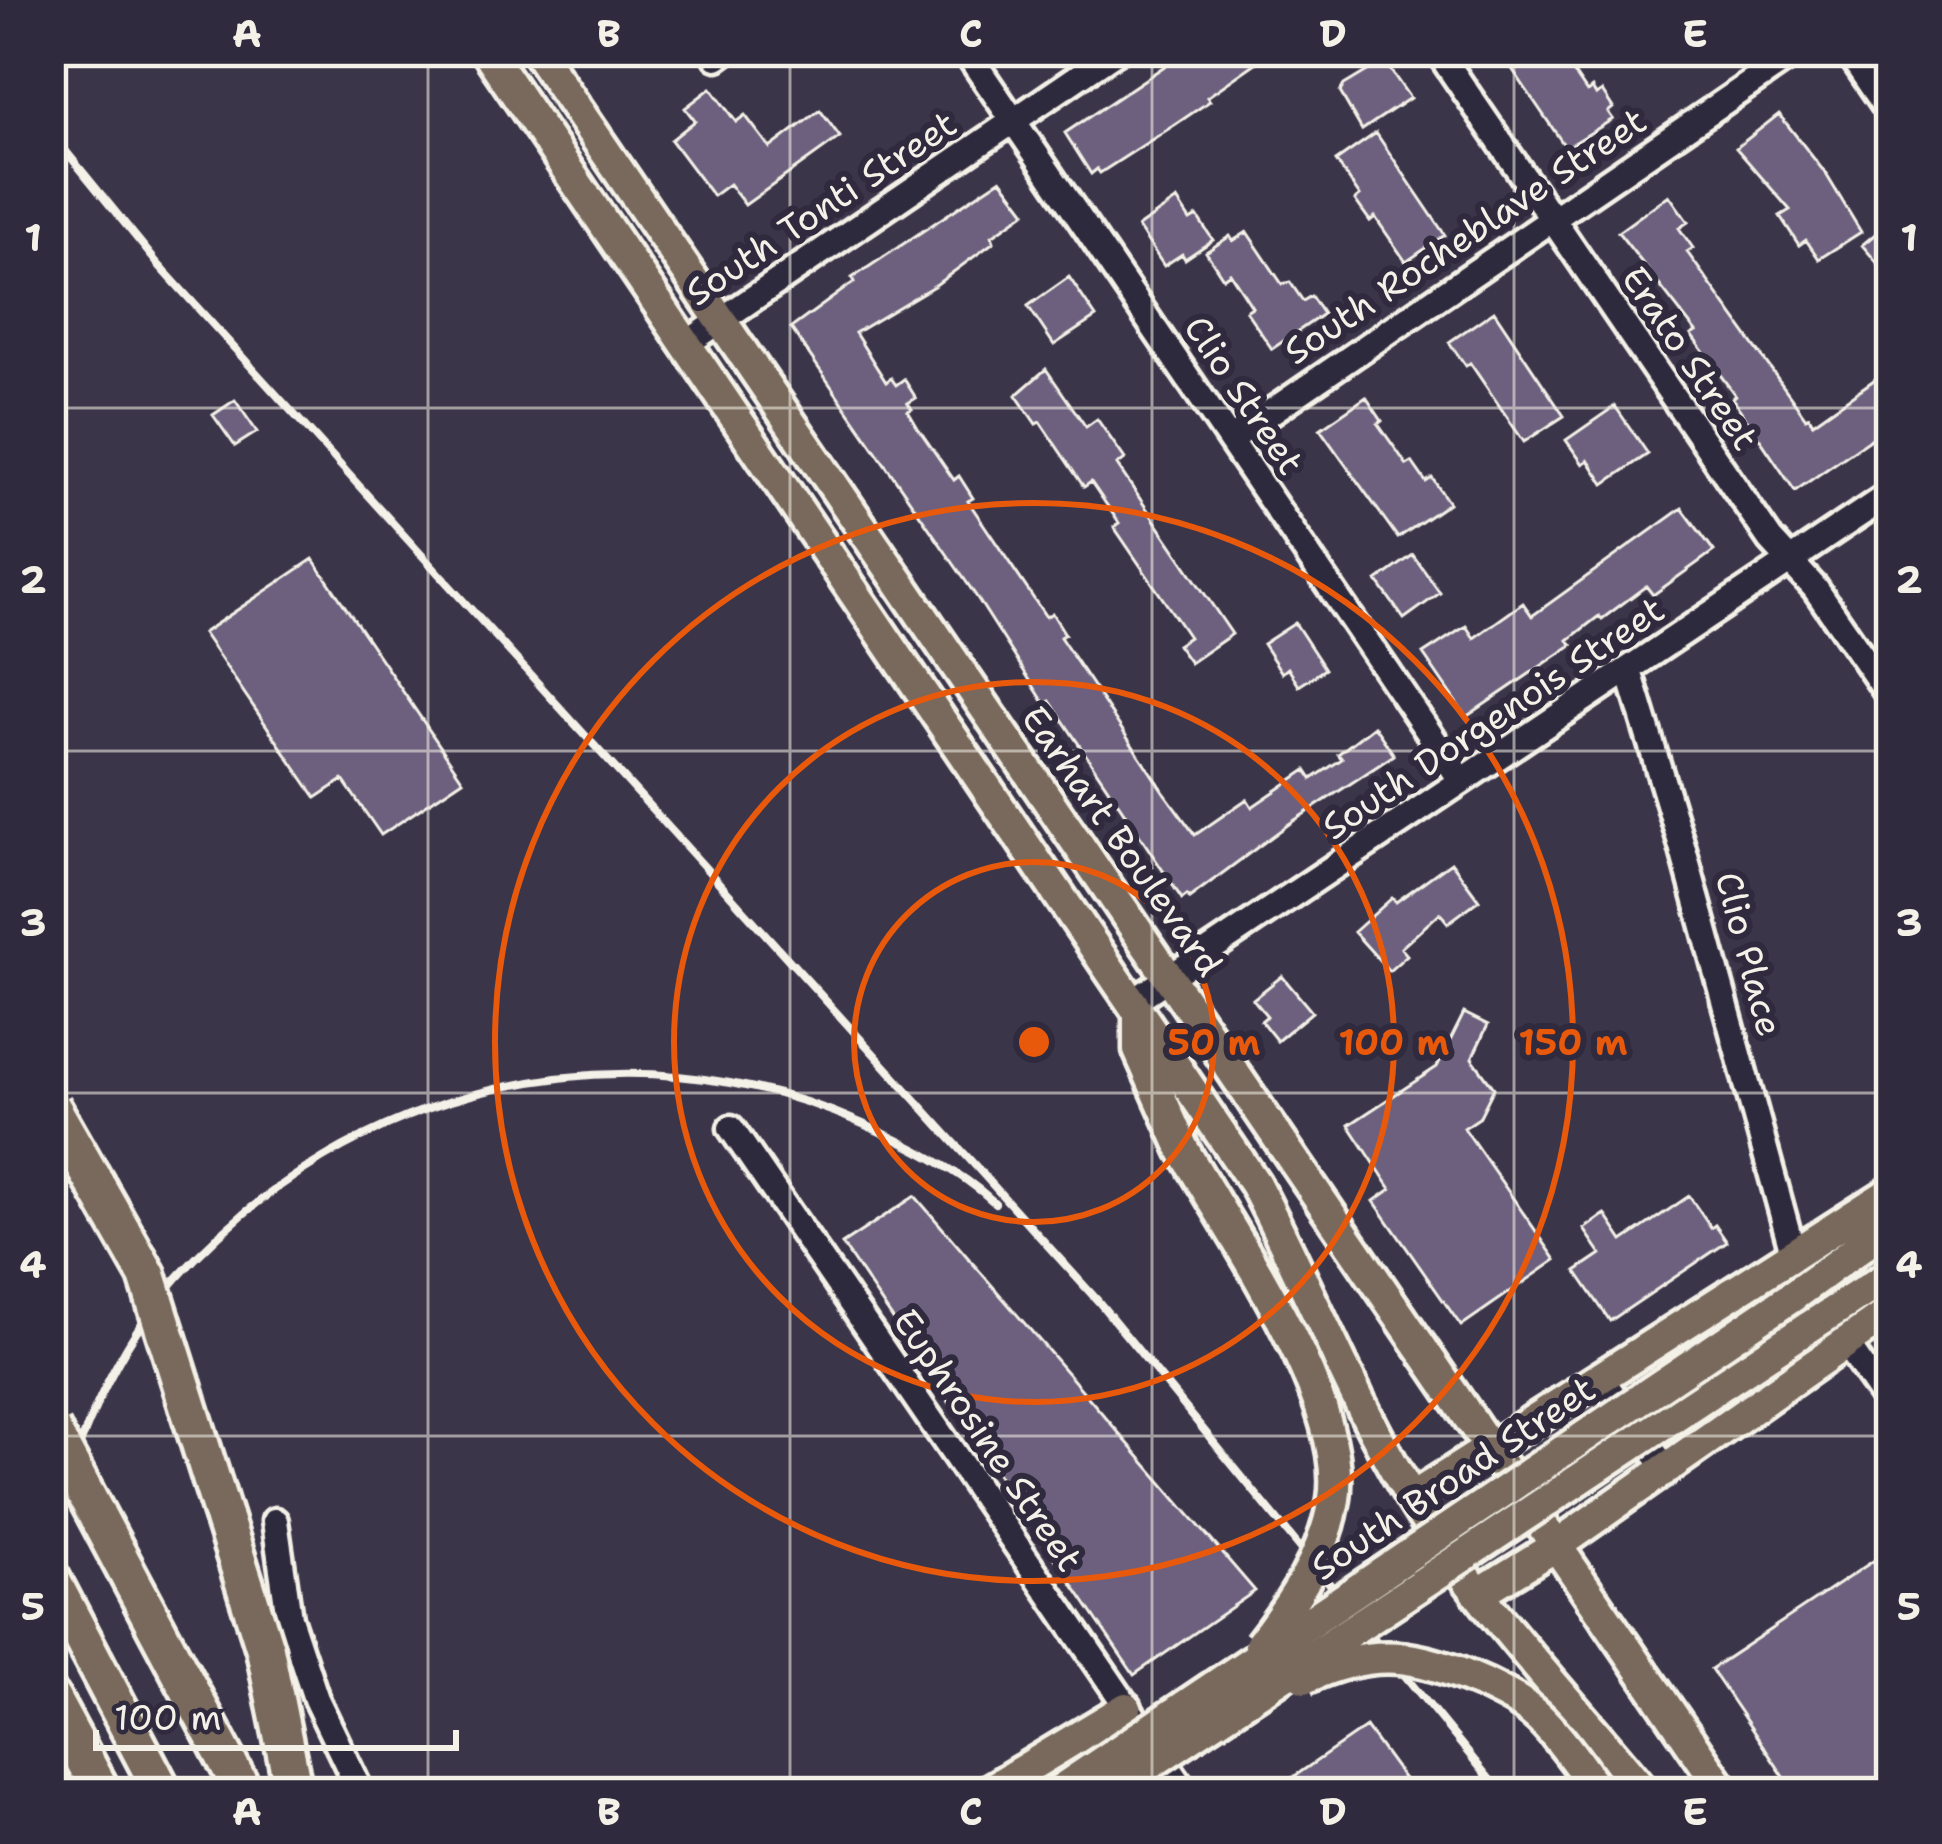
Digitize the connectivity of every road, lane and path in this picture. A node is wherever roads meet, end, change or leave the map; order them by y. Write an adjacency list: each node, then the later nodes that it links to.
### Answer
1 (487, 51): 12 (main road)
2 (537, 51): 11 (main road, Earhart Boulevard)
3 (966, 51): 9 (street, Clio Street)
4 (1116, 51): 9 (street, South Tonti Street)
5 (1438, 51): 10 (street, Erato Street)
6 (1798, 51): 10 (street, South Rocheblave Street)
7 (1848, 51): 8 (street)
8 (1891, 114)
9 (1014, 121): 11 (street, South Tonti Street); 13 (street, Clio Street)
10 (1553, 219): 13 (street, South Rocheblave Street); 15 (street, Erato Street)
11 (720, 321): 12 (street, South Tonti Street); 16 (main road, Earhart Boulevard)
12 (686, 344): 17 (main road)
13 (1230, 440): 20 (street, Clio Street)
14 (1891, 493): 15 (street, South Dorgenois Street)
15 (1790, 561): 18 (street, South Dorgenois Street); 19 (street, Erato Street)
16 (939, 644): 17 (main road); 21 (main road, Earhart Boulevard)
17 (905, 666): 22 (main road)
18 (1629, 671): 20 (street, South Dorgenois Street); 27 (street, Clio Place)
19 (1891, 698)
20 (1461, 780): 21 (street, South Dorgenois Street)
21 (1170, 978): 22 (street, South Dorgenois Street); 34 (main road, Earhart Boulevard)
22 (1136, 1006): 36 (main road); 42 (main road, bridge)
23 (51, 1106): 51 (highway, bridge)
24 (730, 1128): 44 (street, Euphrosine Street)
25 (1891, 1192): 27 (main road)
26 (1891, 1224): 42 (main road, South Broad Street, bridge)
27 (1794, 1256): 31 (main road)
28 (1891, 1274): 45 (main road, South Broad Street, bridge)
29 (1891, 1311): 30 (main road)
30 (1847, 1344): 32 (street); 35 (main road)
31 (1600, 1377): 34 (main road); 35 (street)
32 (1891, 1408)
33 (51, 1430): 50 (highway, bridge)
34 (1491, 1446): 36 (main road); 38 (main road, Earhart Boulevard)
35 (1666, 1469): 38 (main road)
36 (1412, 1498): 40 (main road)
37 (275, 1521): 52 (street)
38 (1557, 1545): 40 (main road); 59 (main road, Earhart Boulevard)
39 (51, 1579): 49 (highway)
40 (1478, 1594): 58 (main road)
41 (1292, 1654): 46 (street)
42 (1243, 1667): 53 (main road, South Broad Street, bridge)
43 (51, 1698): 48 (highway)
44 (1126, 1708): 46 (street, Euphrosine Street); 47 (main road)
45 (1234, 1711): 55 (main road, South Broad Street, bridge); 57 (main road, bridge)
46 (1155, 1748): 54 (street); 56 (street, Euphrosine Street)
47 (989, 1791)
48 (101, 1793)
49 (163, 1793)
50 (244, 1793)
51 (294, 1793)
52 (361, 1793)
53 (1056, 1793)
54 (1084, 1793)
55 (1106, 1793)
56 (1186, 1793)
57 (1599, 1793)
58 (1645, 1793)
59 (1725, 1793)

